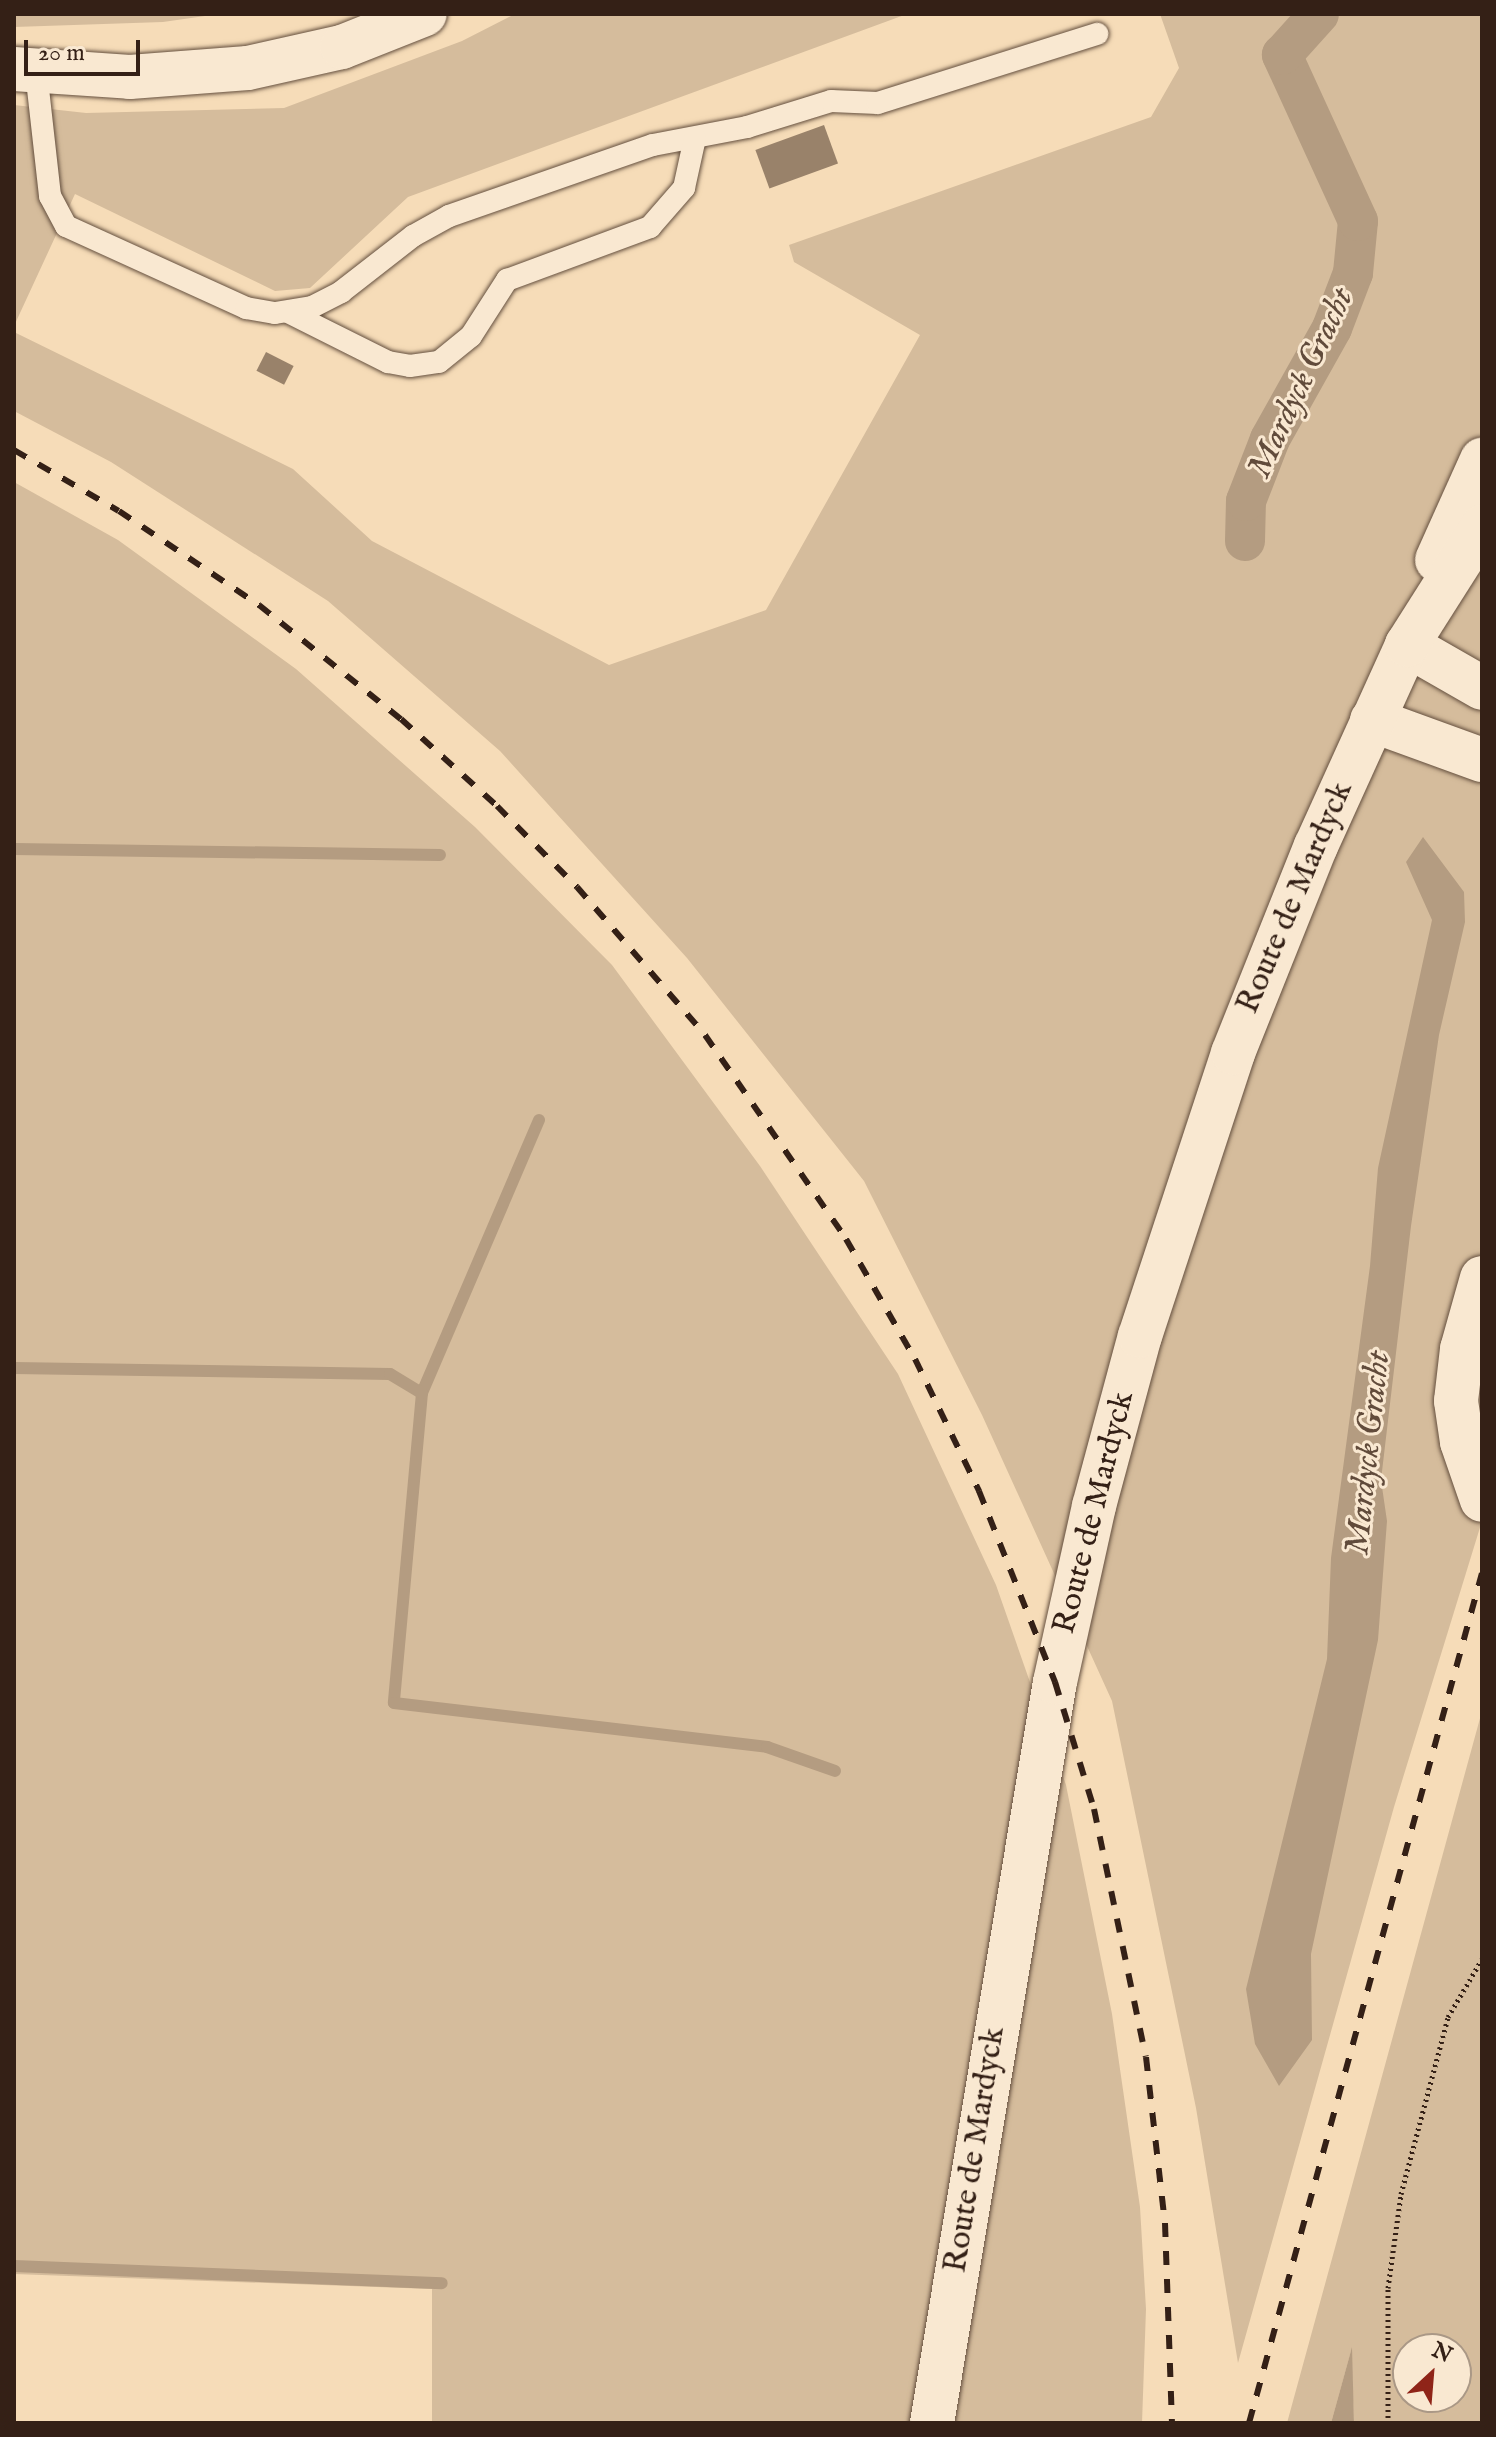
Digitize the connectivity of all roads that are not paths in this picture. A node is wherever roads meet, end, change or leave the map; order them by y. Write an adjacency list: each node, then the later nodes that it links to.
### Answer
1 (425, 14): 3 (main road)
2 (1097, 34): 4 (lane)
3 (25, 70): 5 (lane)
4 (695, 138): 5 (lane); 5 (lane)
5 (288, 312)
6 (1482, 460): 8 (main road, Route de Mardyck)
7 (1482, 527): 8 (main road, Route de Mardyck)
8 (1407, 645): 9 (main road); 10 (main road, Route de Mardyck)
9 (1482, 688)
10 (1372, 720): 11 (main road); 14 (main road, Route de Mardyck)
11 (1482, 760)
12 (1482, 1278): 13 (main road)
13 (1482, 1500)
14 (932, 2423)

